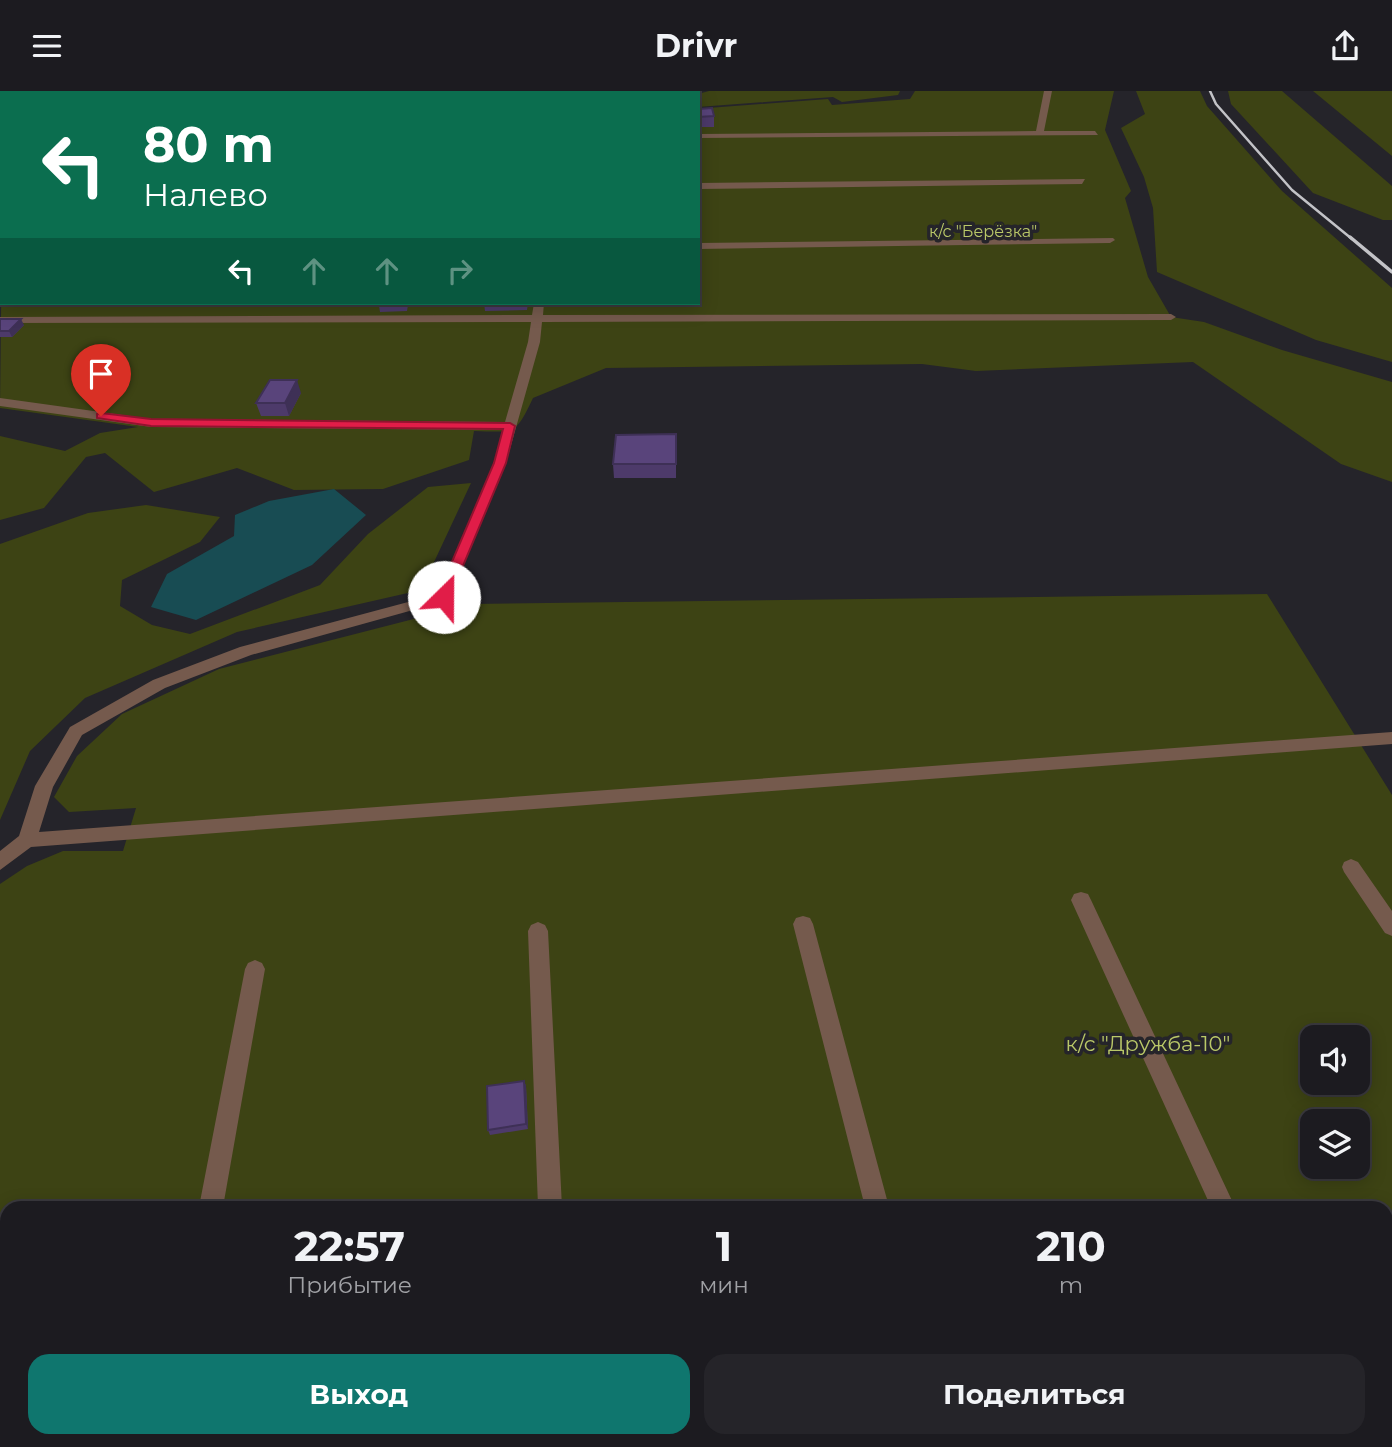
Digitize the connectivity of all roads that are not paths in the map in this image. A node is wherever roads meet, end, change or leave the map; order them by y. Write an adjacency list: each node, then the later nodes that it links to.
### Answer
1 (1048, 91): 3 (street)
2 (1095, 133): 3 (street)
3 (1039, 134): 4 (street)
4 (700, 136)
5 (1082, 181): 6 (street)
6 (700, 186)
7 (1110, 240): 8 (street)
8 (700, 246)
9 (539, 305): 12 (street)
10 (1171, 317): 12 (street)
11 (0, 320): 12 (street)
12 (536, 320): 14 (street)
13 (0, 402): 14 (street)
14 (509, 429): 16 (street)
15 (1392, 738): 16 (street)
16 (27, 840): 17 (street)
17 (0, 862)
18 (1352, 867): 21 (street)
19 (1081, 900): 27 (street)
20 (803, 924): 26 (street)
21 (1392, 927)
22 (538, 931): 25 (street)
23 (255, 969): 24 (street)
24 (212, 1201)
25 (550, 1201)
26 (875, 1201)
27 (1220, 1201)

